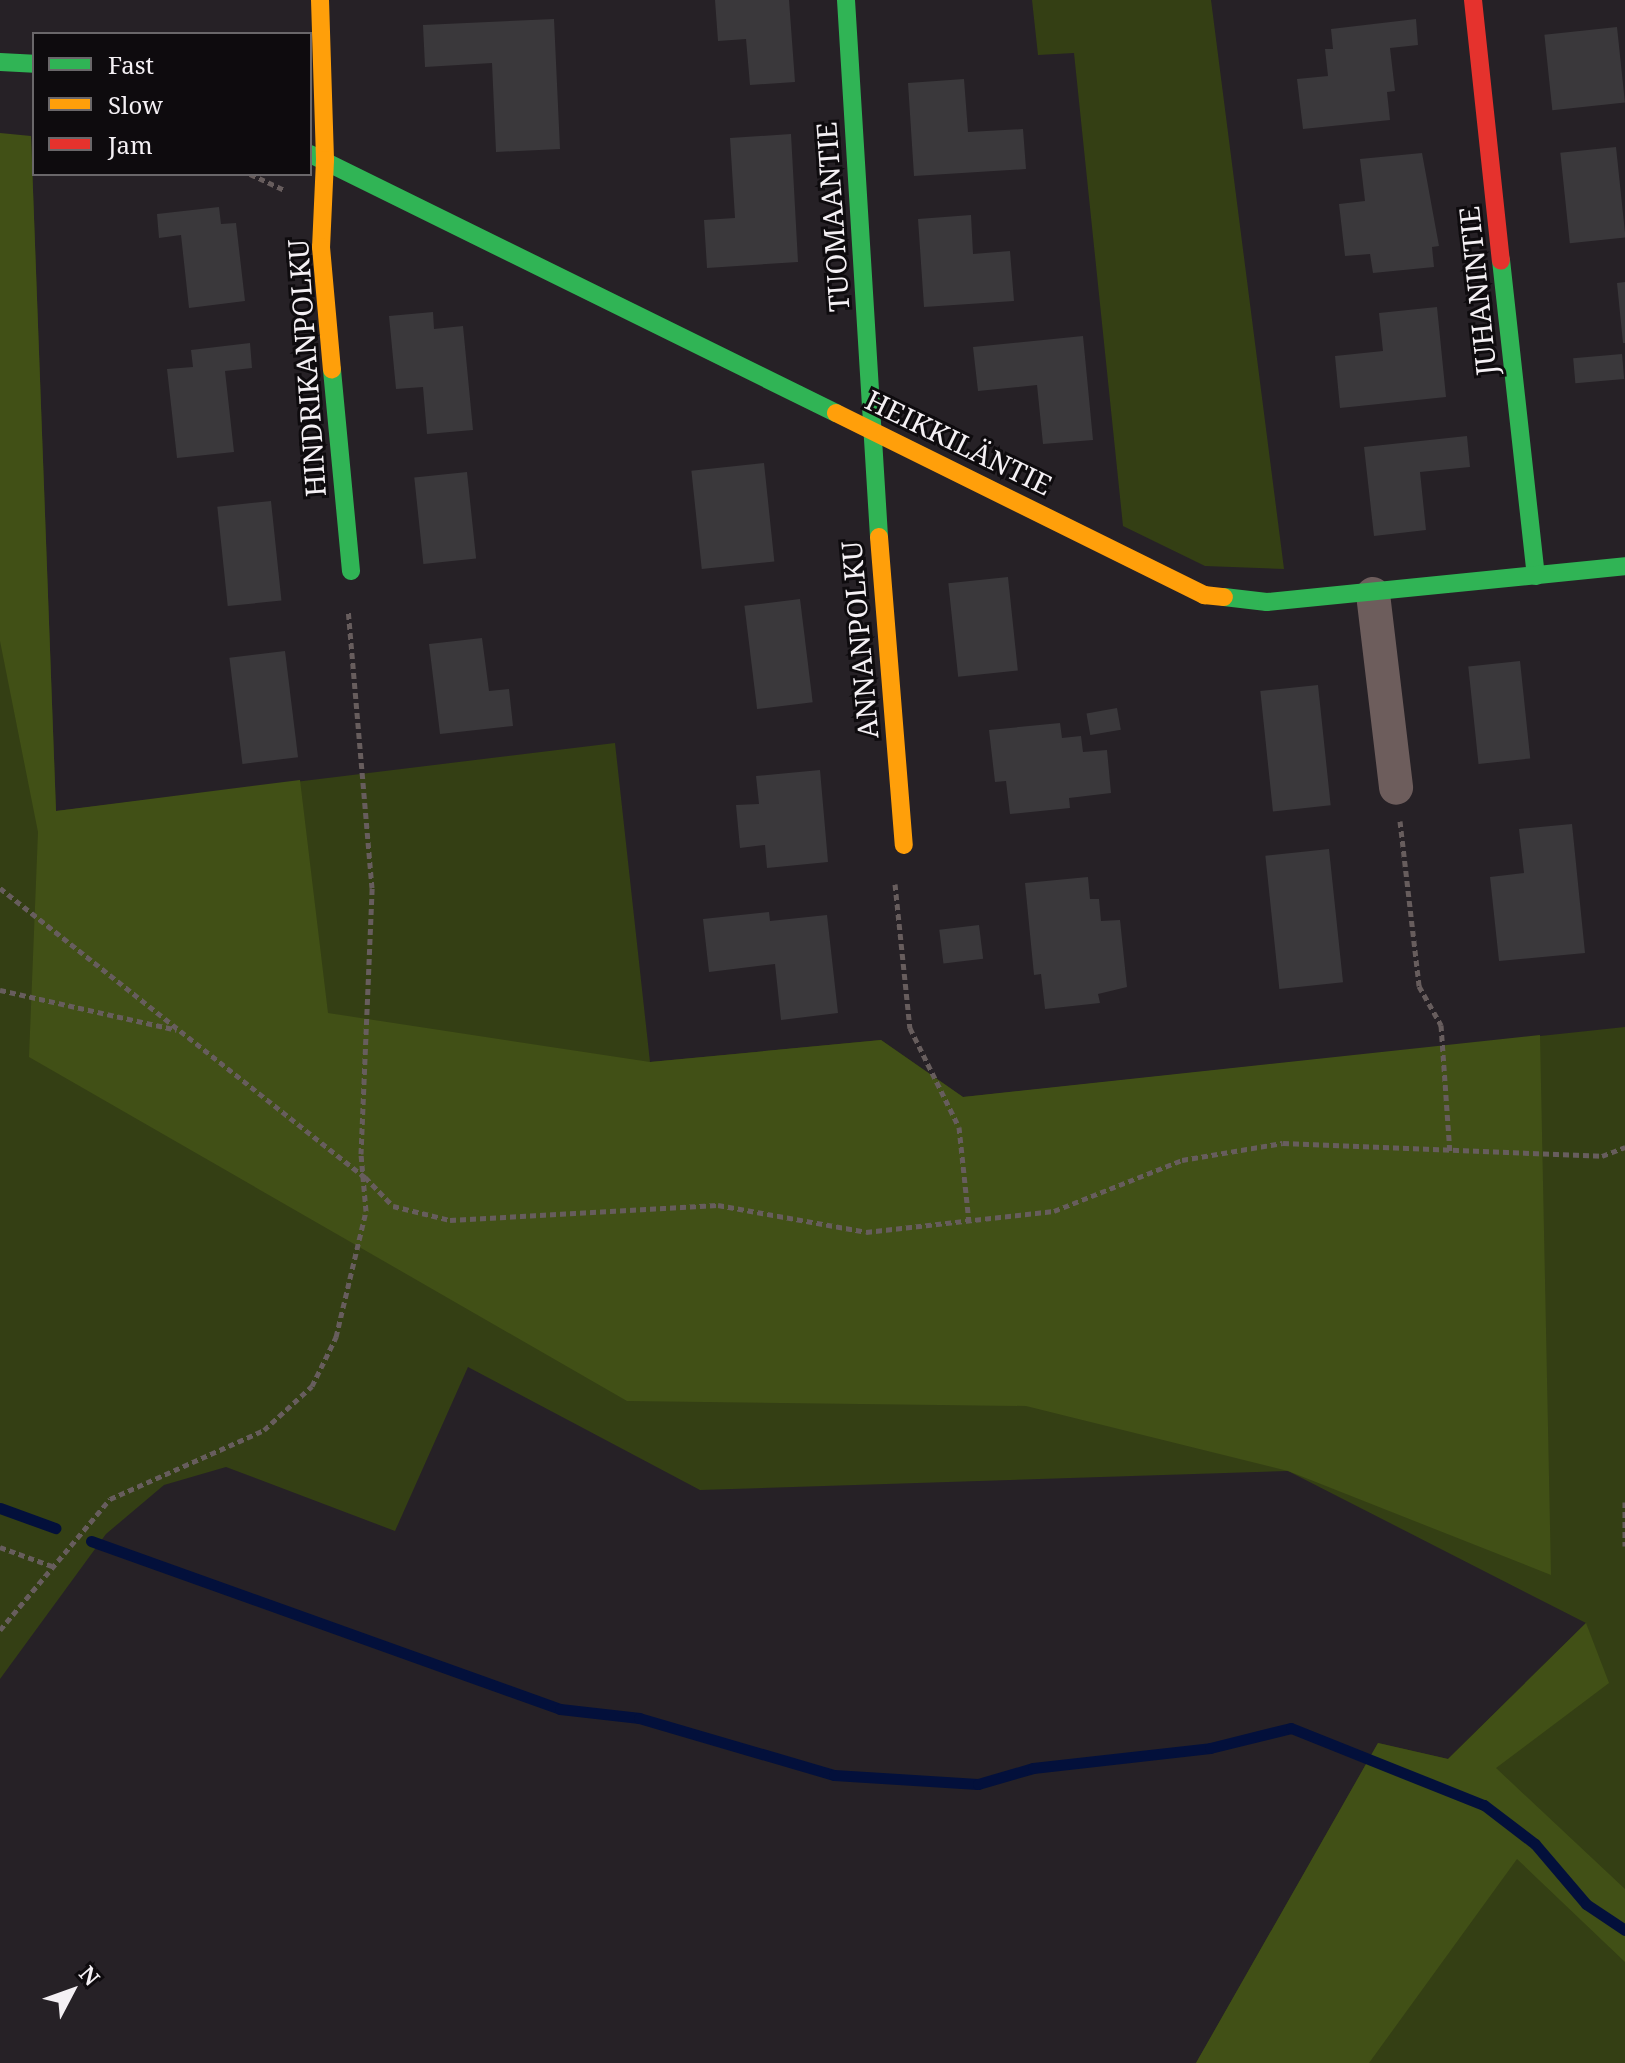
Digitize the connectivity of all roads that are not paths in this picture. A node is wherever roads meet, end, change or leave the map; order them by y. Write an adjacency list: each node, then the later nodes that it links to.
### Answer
1 (320, 0): 6 (street, HINDRIKANPOLKU)
2 (846, 0): 7 (street, TUOMAANTIE)
3 (1473, 0): 10 (street, JUHANINTIE)
4 (0, 62): 5 (street)
5 (32, 64)
6 (318, 157): 7 (street, HEIKKILÄNTIE); 9 (street, HINDRIKANPOLKU)
7 (873, 431): 11 (street, HEIKKILÄNTIE); 13 (street, ANNANPOLKU)
8 (1625, 566): 10 (street, HEIKKILÄNTIE)
9 (351, 571)
10 (1536, 576): 11 (street, HEIKKILÄNTIE)
11 (1373, 594): 12 (street)
12 (1396, 788)
13 (904, 845)

